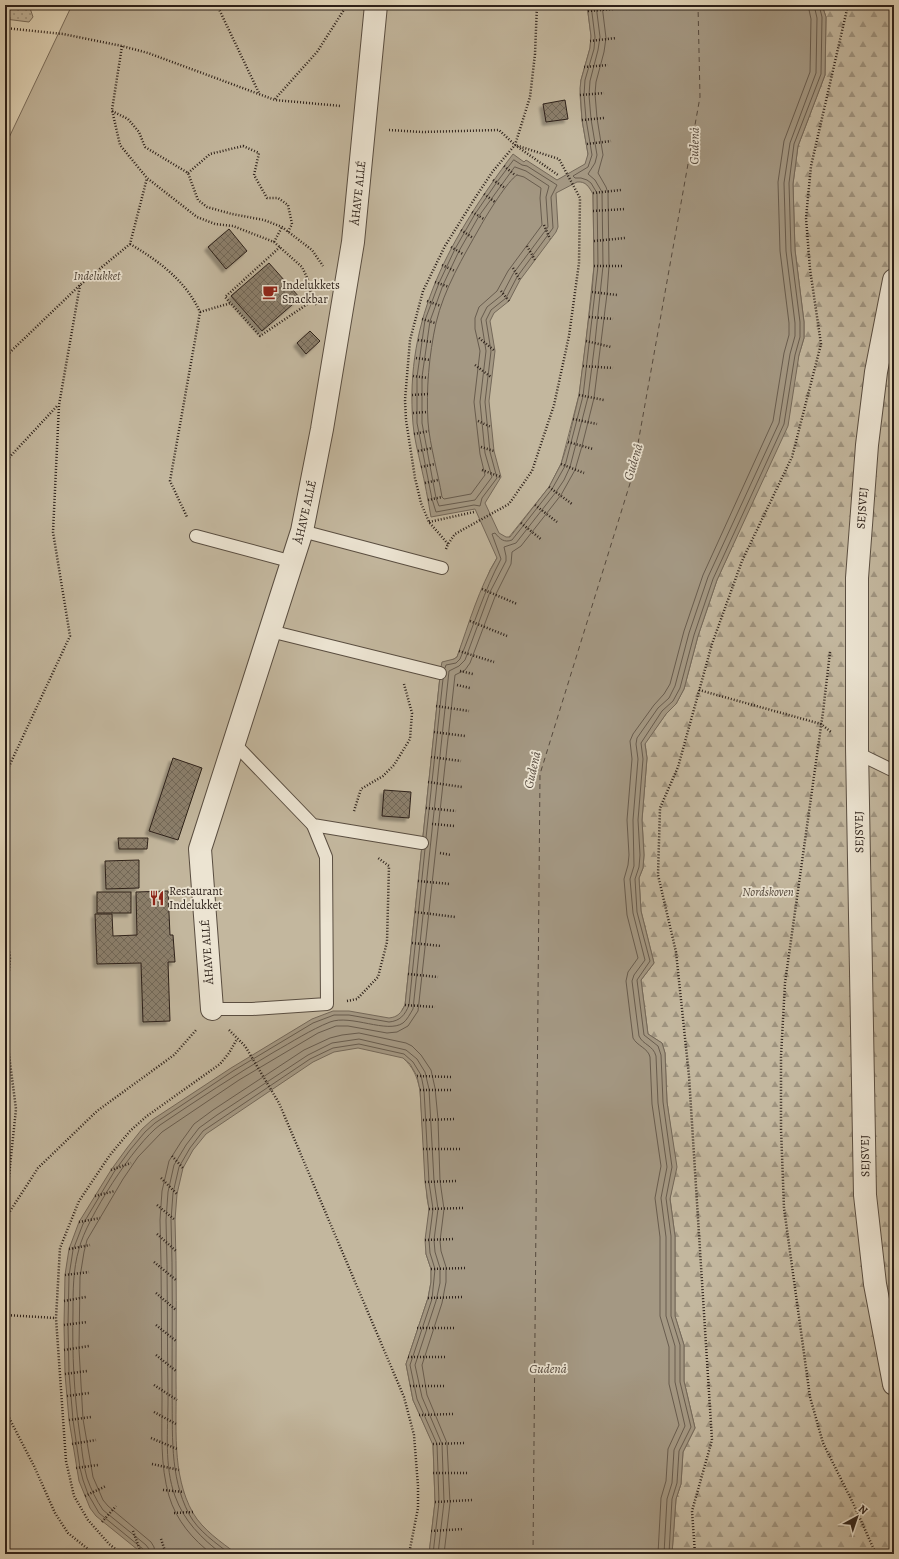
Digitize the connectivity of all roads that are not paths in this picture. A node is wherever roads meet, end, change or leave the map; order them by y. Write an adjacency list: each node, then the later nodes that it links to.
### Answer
1 (376, 5): 3 (street, ÅHAVE ALLÉ)
2 (894, 280): 10 (street, SEJSVEJ)
3 (302, 531): 5 (street, ÅHAVE ALLÉ); 6 (lane)
4 (196, 536): 5 (lane)
5 (293, 562): 7 (street, ÅHAVE ALLÉ)
6 (442, 568)
7 (270, 631): 8 (lane); 9 (street, ÅHAVE ALLÉ)
8 (440, 673)
9 (233, 742): 12 (lane); 14 (street, ÅHAVE ALLÉ)
10 (857, 754): 11 (lane); 15 (street, SEJSVEJ)
11 (894, 771)
12 (313, 825): 13 (lane); 14 (lane)
13 (422, 843)
14 (212, 1009)
15 (894, 1384)

